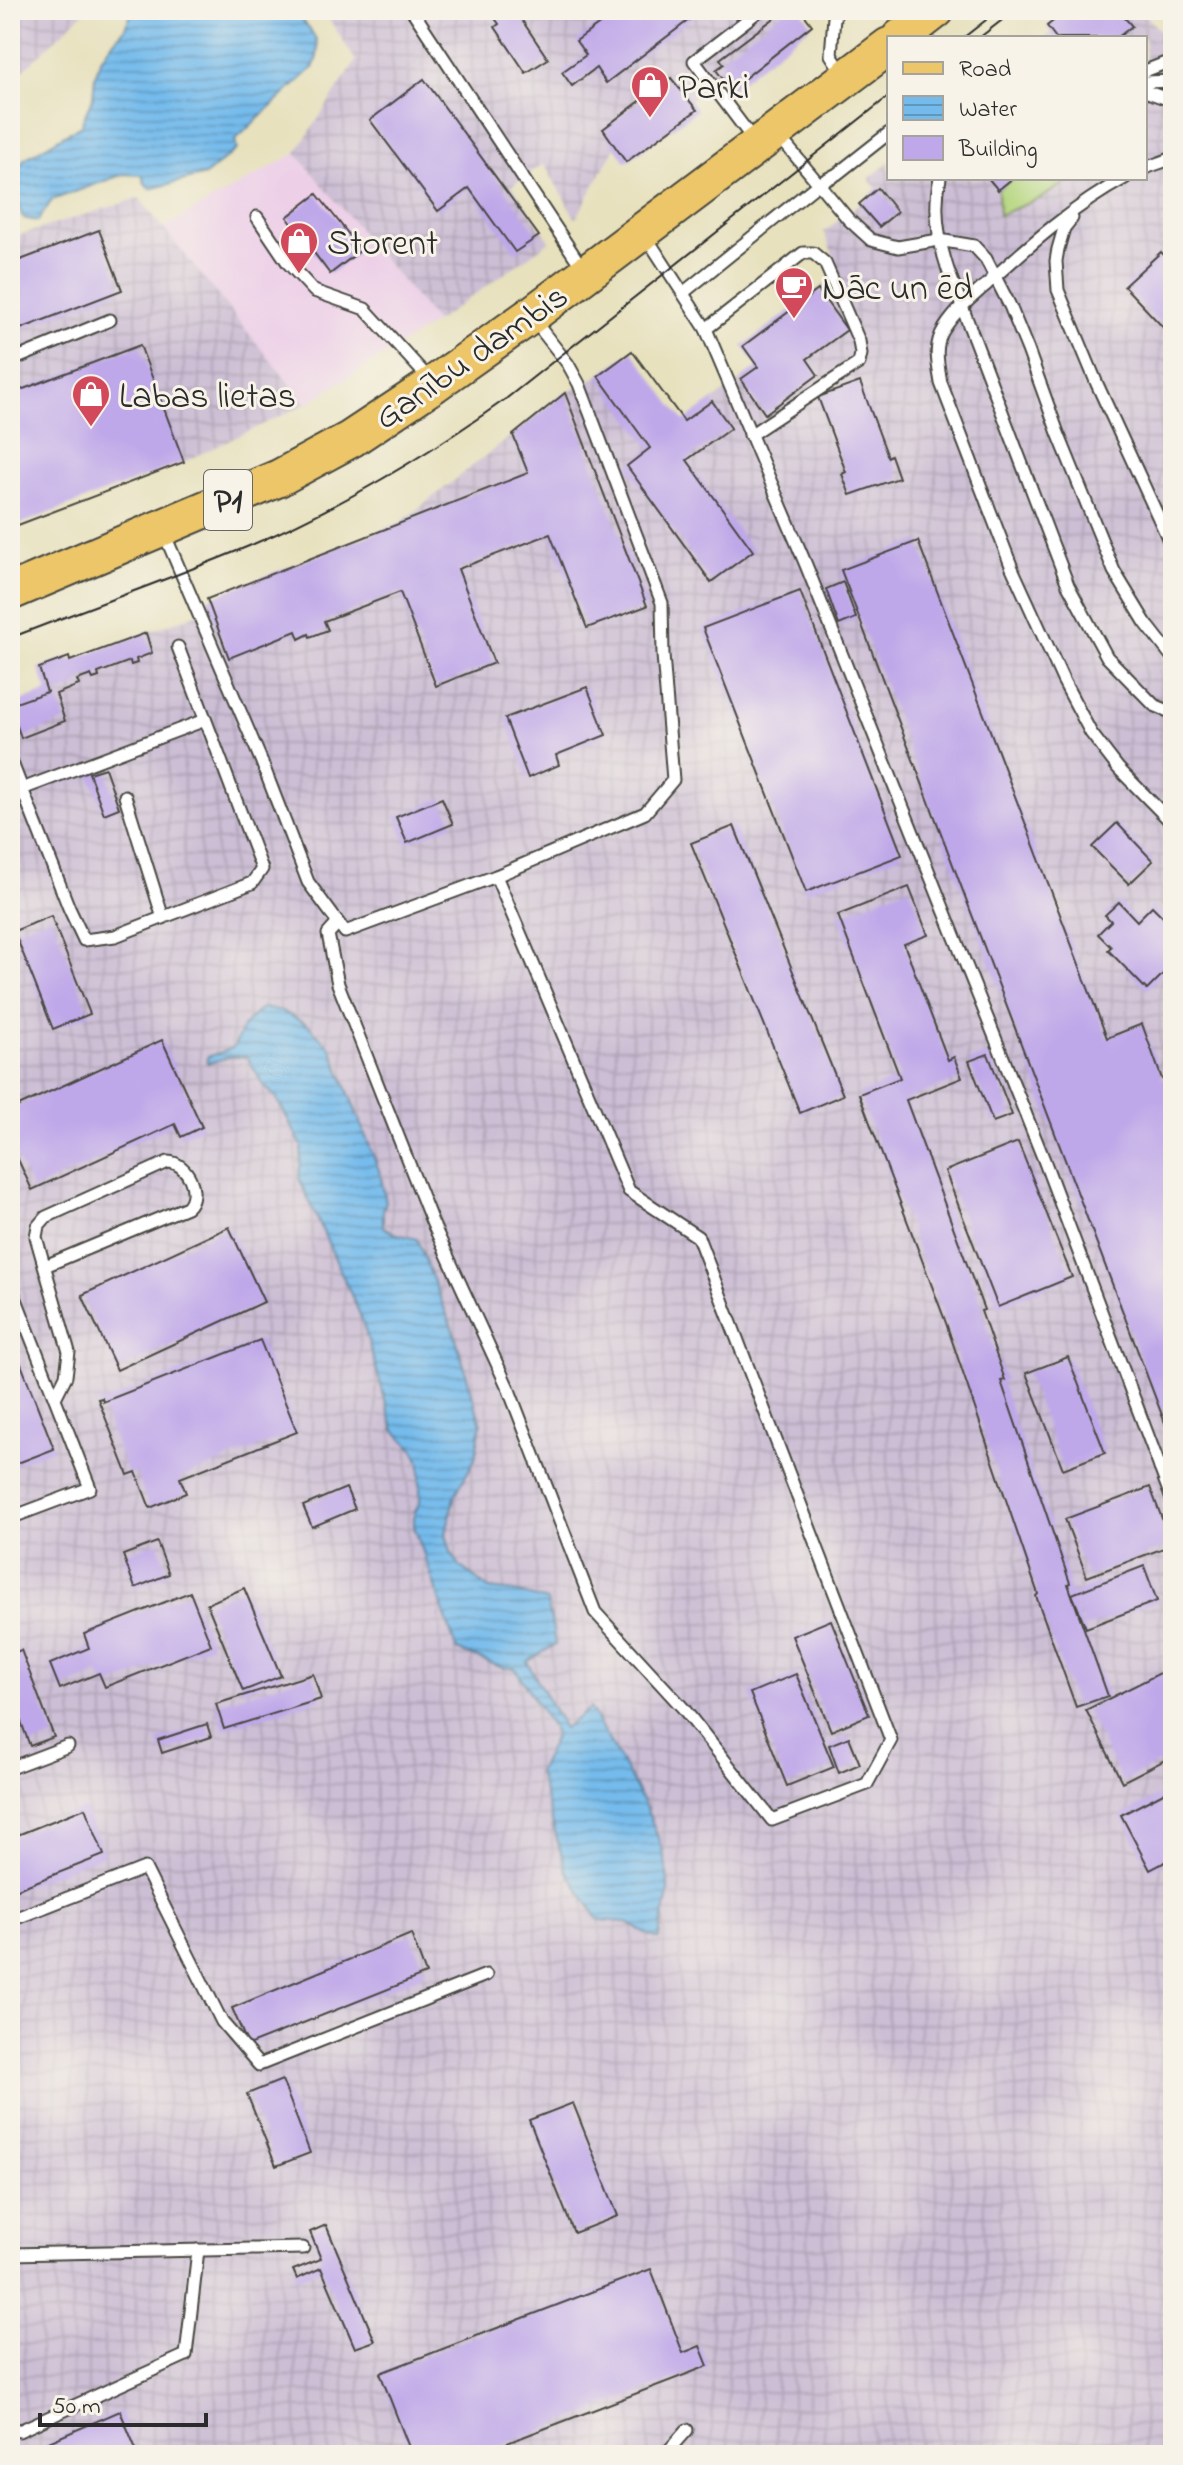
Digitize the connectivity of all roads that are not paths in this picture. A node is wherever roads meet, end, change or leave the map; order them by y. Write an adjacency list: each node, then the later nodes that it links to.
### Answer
1 (412, 10): 23 (lane)
2 (760, 10): 13 (lane)
3 (839, 10): 7 (lane)
4 (887, 48): 7 (main road, Ganību dambis / P1)
5 (1173, 60): 6 (lane)
6 (1147, 70)
7 (847, 79): 13 (main road, Ganību dambis / P1)
8 (1173, 81): 9 (lane)
9 (1147, 82)
10 (1147, 92): 11 (lane)
11 (1173, 101)
12 (887, 135): 18 (lane)
13 (767, 138): 18 (lane); 21 (main road, Ganību dambis / P1)
14 (1173, 158): 15 (lane)
15 (1147, 167)
16 (940, 180): 22 (lane)
17 (1121, 180): 19 (lane)
18 (818, 184): 22 (lane); 25 (lane)
19 (1078, 209): 24 (lane); 34 (lane)
20 (257, 217): 31 (lane)
21 (642, 231): 23 (main road, Ganību dambis / P1); 25 (lane)
22 (939, 240): 24 (lane); 26 (lane)
23 (586, 273): 27 (main road, Ganību dambis / P1)
24 (996, 275): 26 (lane); 37 (lane)
25 (683, 293): 29 (lane)
26 (963, 306): 38 (lane); 43 (lane)
27 (530, 316): 31 (main road, Ganību dambis / P1); 44 (lane)
28 (110, 320): 30 (lane)
29 (706, 329): 32 (lane); 32 (lane)
30 (10, 361)
31 (434, 384): 33 (main road, Ganību dambis / P1)
32 (750, 435): 51 (lane)
33 (163, 529): 35 (main road, Ganību dambis / P1); 46 (lane)
34 (1173, 549)
35 (10, 592)
36 (178, 647): 39 (lane)
37 (1173, 658)
38 (1173, 713)
39 (205, 720): 41 (lane); 45 (lane)
40 (10, 758): 41 (lane)
41 (22, 789): 45 (lane)
42 (125, 796): 45 (lane)
43 (1173, 824)
44 (496, 876): 46 (lane); 46 (lane)
45 (163, 918)
46 (338, 923)
47 (45, 1266): 47 (lane); 49 (lane)
48 (10, 1284): 49 (lane)
49 (55, 1398): 53 (lane)
50 (1173, 1462): 51 (lane)
51 (1160, 1468): 52 (lane)
52 (1173, 1502)
53 (10, 1518)
54 (68, 1746): 55 (lane)
55 (10, 1768)
56 (10, 1916): 57 (lane)
57 (486, 1975)
58 (303, 2248): 59 (lane)
59 (198, 2250): 60 (lane); 61 (lane)
60 (10, 2254)
61 (10, 2426)
62 (687, 2430): 63 (lane)
63 (665, 2455)

